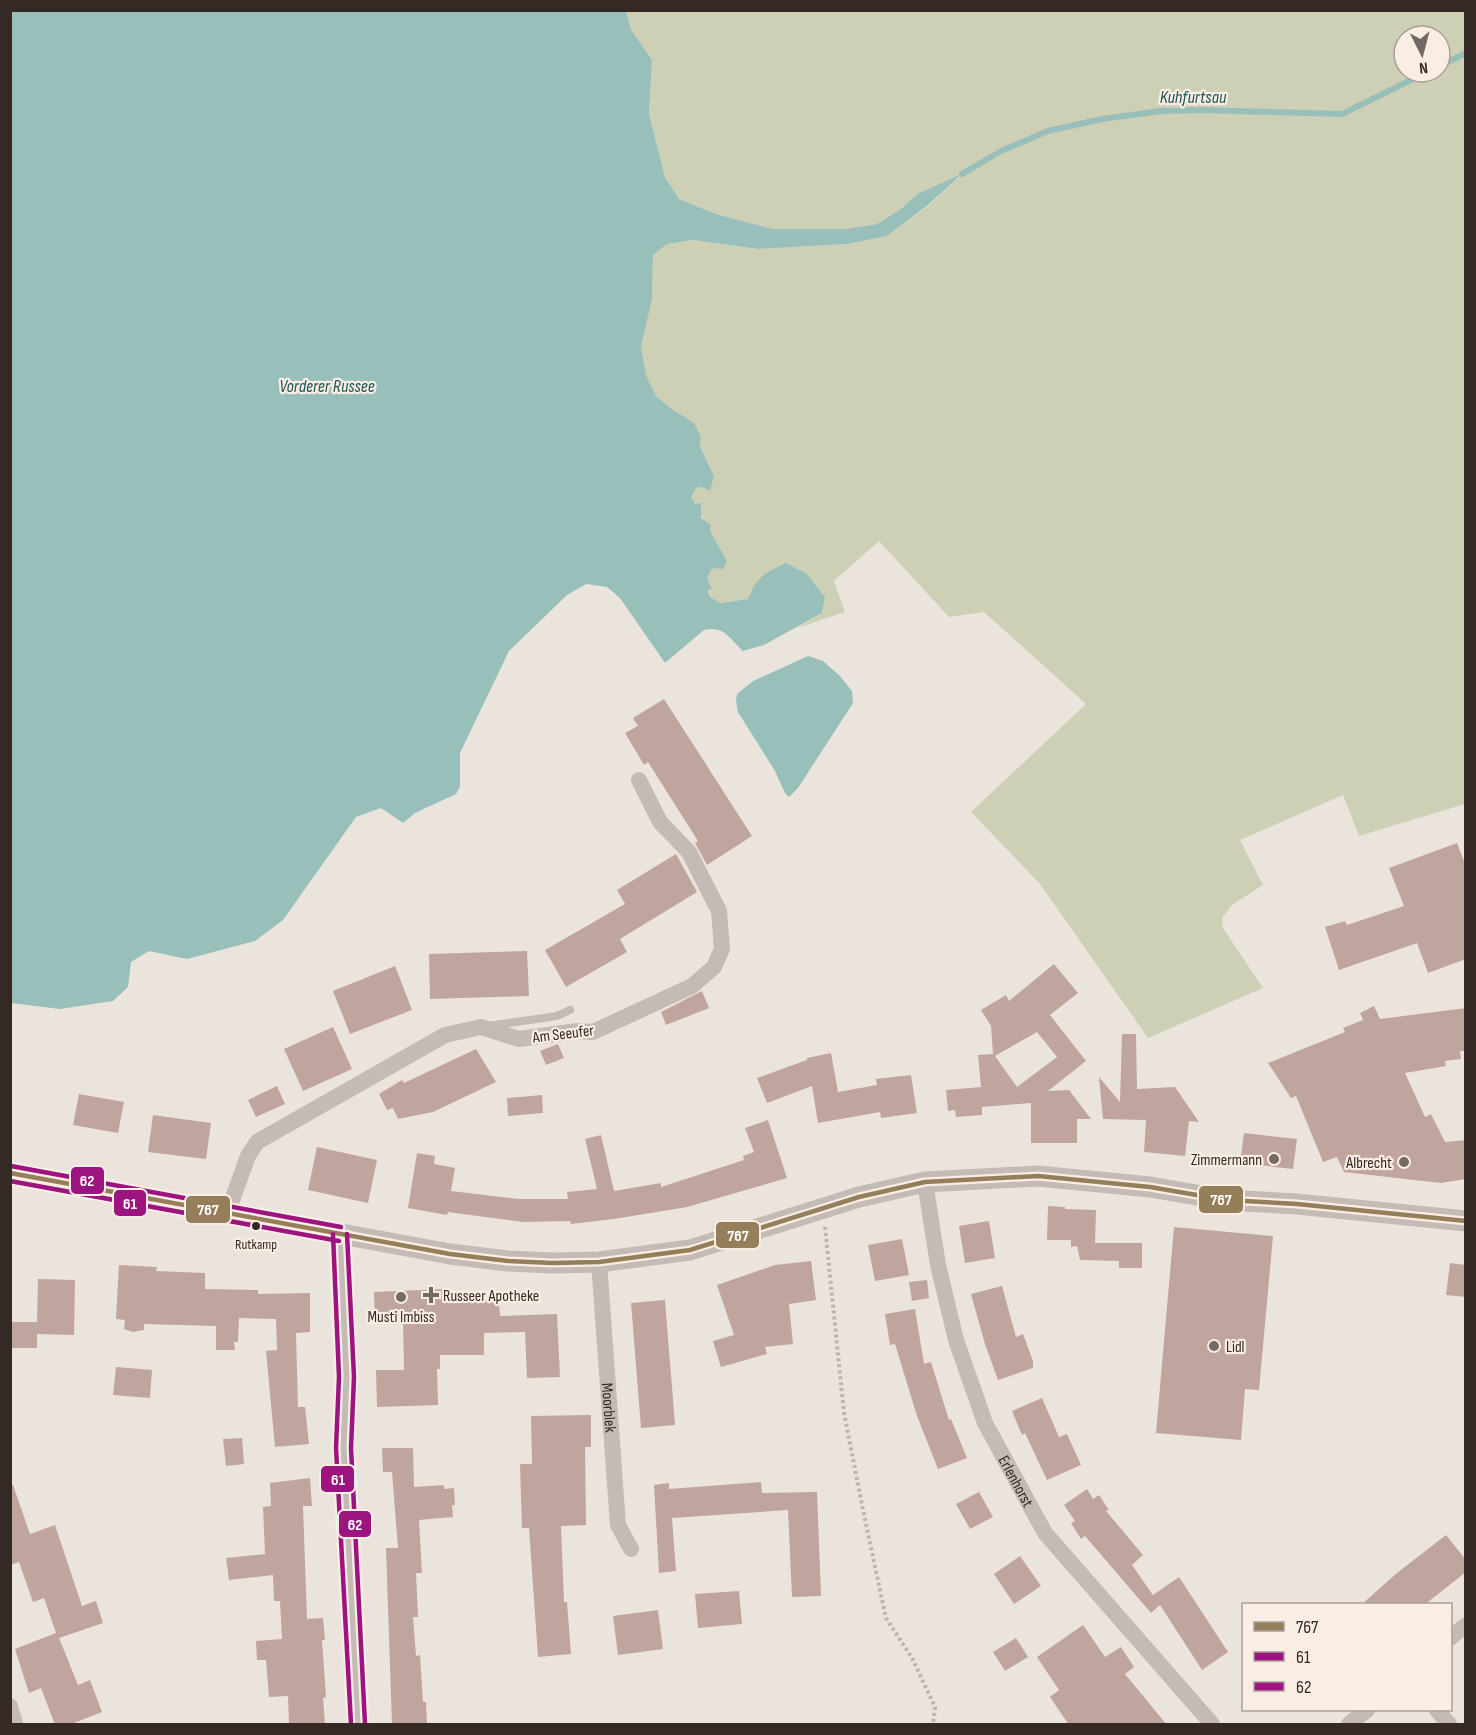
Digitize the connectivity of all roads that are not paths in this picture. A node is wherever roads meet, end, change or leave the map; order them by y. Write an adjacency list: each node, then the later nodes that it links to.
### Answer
1 (639, 780): 3 (street, Am Seeufer)
2 (570, 1010): 3 (lane)
3 (481, 1027): 6 (street)
4 (10, 1173): 6 (street)
5 (925, 1182): 7 (street); 9 (street); 18 (street, Erlenhorst)
6 (226, 1214): 8 (street)
7 (1466, 1221)
8 (340, 1234): 9 (street); 17 (street)
9 (600, 1262): 10 (street, Moorblek)
10 (631, 1549)
11 (1466, 1625): 12 (street)
12 (1452, 1636)
13 (10, 1706): 16 (street)
14 (1366, 1711): 19 (street)
15 (1438, 1711): 20 (street)
16 (15, 1725)
17 (357, 1725)
18 (1212, 1725)
19 (1349, 1725)
20 (1449, 1725)

